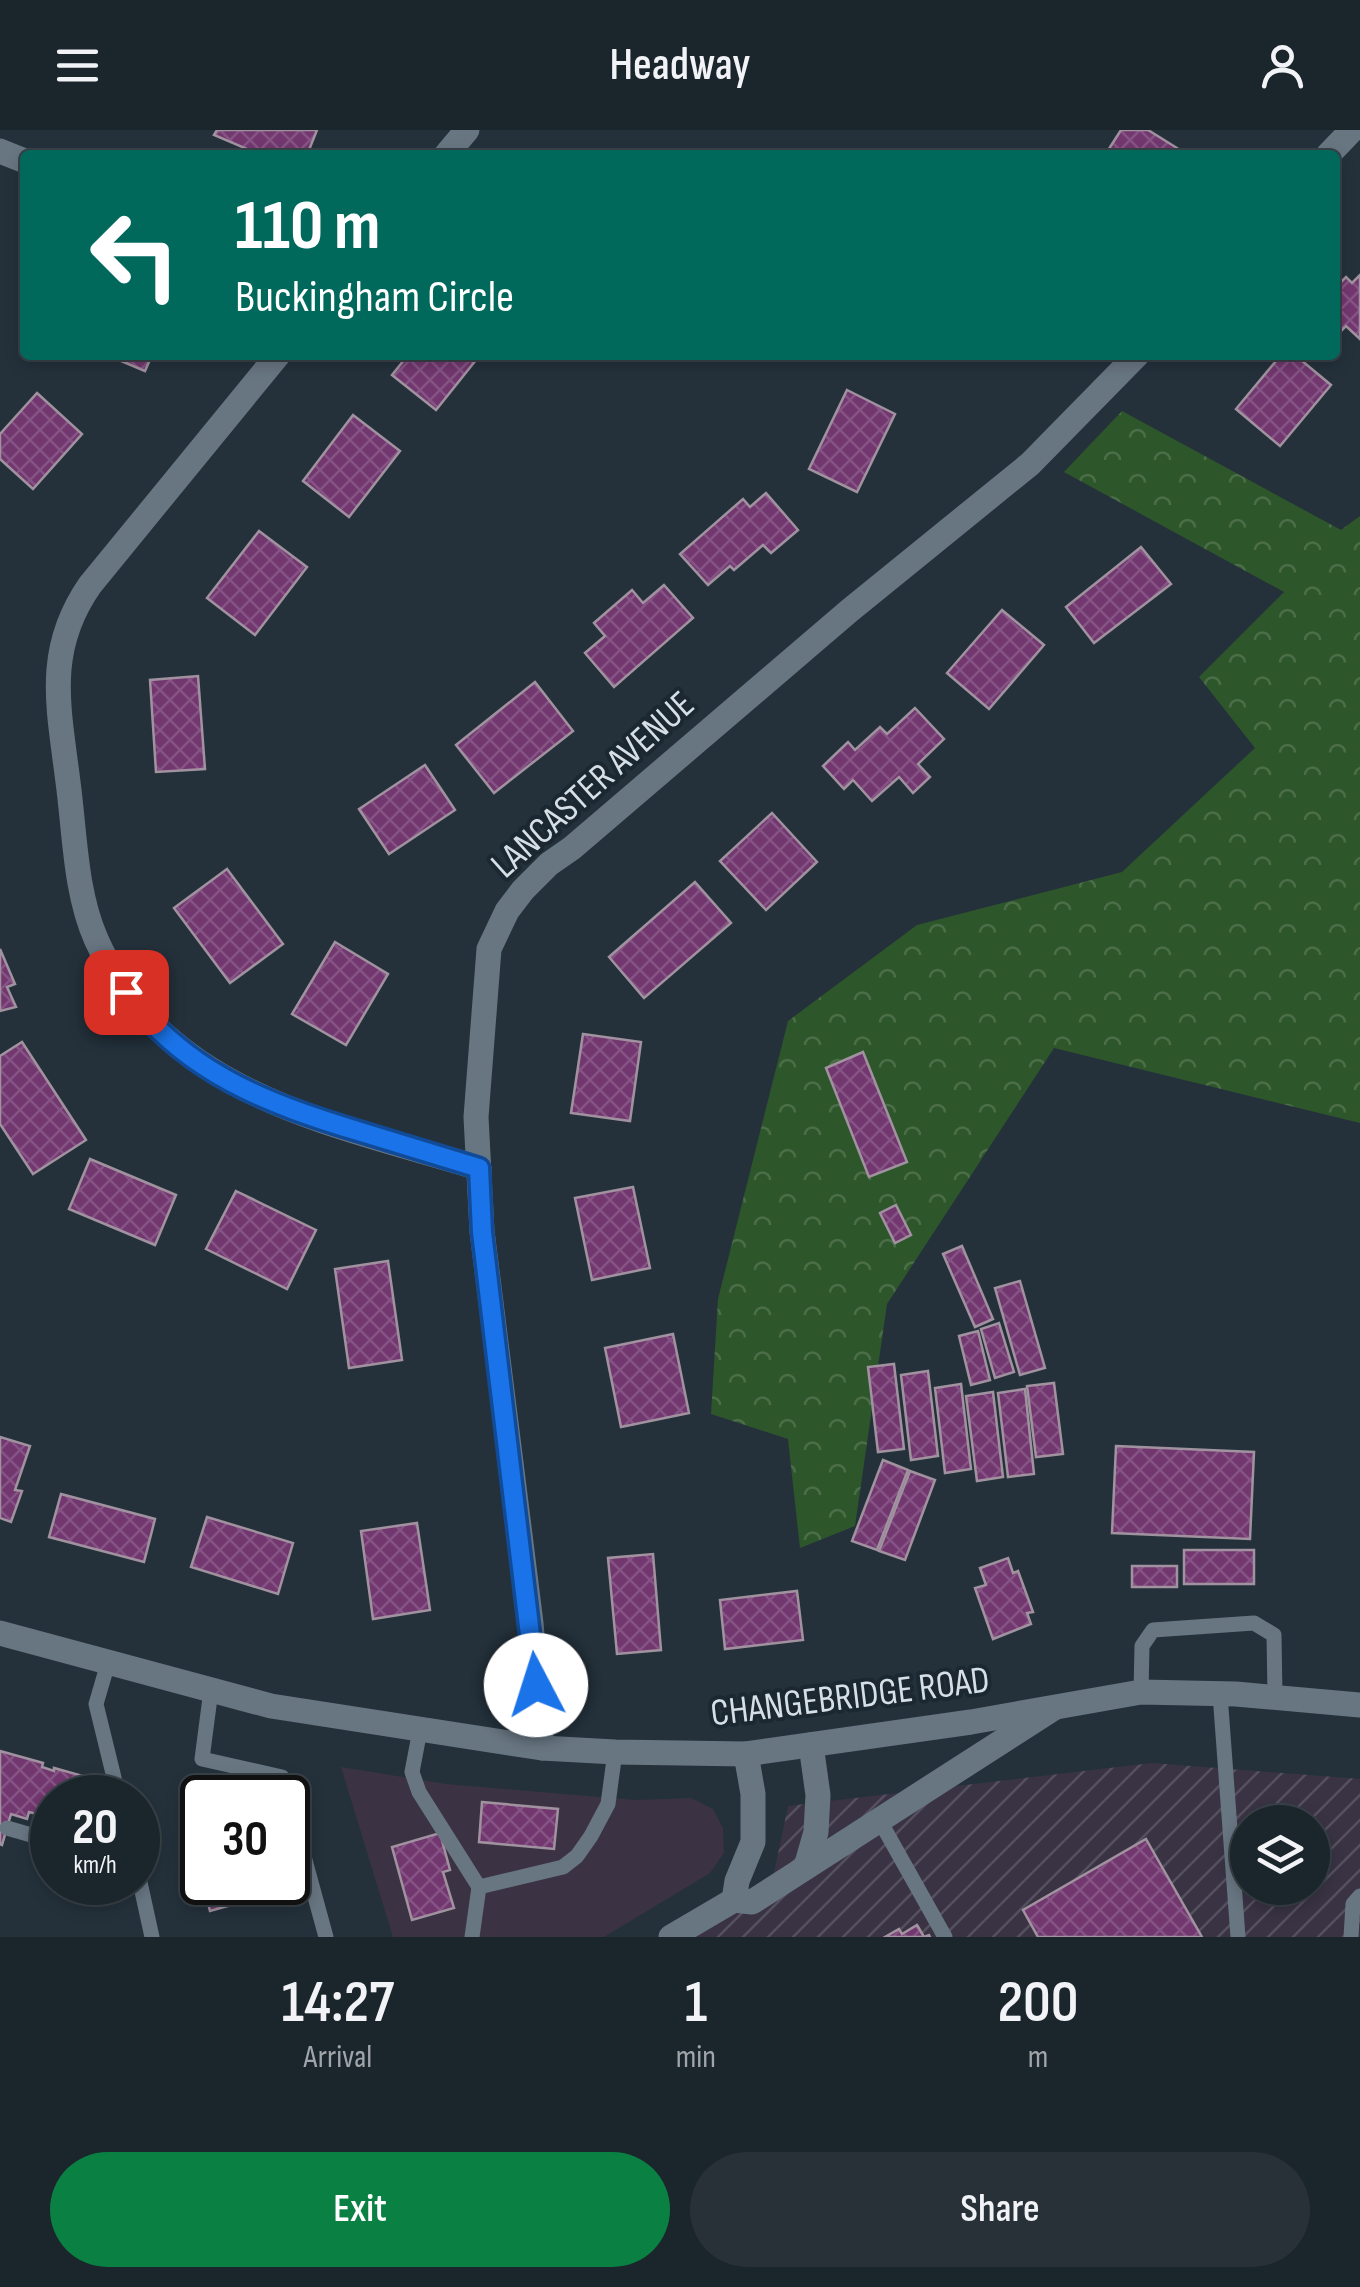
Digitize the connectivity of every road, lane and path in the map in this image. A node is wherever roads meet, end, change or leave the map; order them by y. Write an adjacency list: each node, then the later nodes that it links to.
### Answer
1 (467, 130): 3 (street)
2 (1352, 130): 4 (street)
3 (450, 150)
4 (1333, 150)
5 (274, 360): 7 (street)
6 (1132, 360): 7 (street, LANCASTER AVENUE)
7 (479, 1168): 18 (street, LANCASTER AVENUE)
8 (0, 1633): 9 (street, CHANGEBRIDGE ROAD)
9 (108, 1663): 10 (street, CHANGEBRIDGE ROAD); 21 (lane)
10 (211, 1690): 16 (street, CHANGEBRIDGE ROAD); 22 (lane)
11 (1141, 1692): 12 (street, CHANGEBRIDGE ROAD); 13 (lane); 15 (street, CHANGEBRIDGE ROAD)
12 (1220, 1694): 13 (street, CHANGEBRIDGE ROAD); 37 (lane)
13 (1276, 1697): 14 (street, CHANGEBRIDGE ROAD)
14 (1360, 1705)
15 (1054, 1708): 17 (street, CHANGEBRIDGE ROAD); 23 (street)
16 (420, 1730): 18 (street, CHANGEBRIDGE ROAD); 28 (lane)
17 (811, 1745): 20 (street, CHANGEBRIDGE ROAD); 26 (street)
18 (542, 1748): 19 (street, CHANGEBRIDGE ROAD)
19 (615, 1752): 20 (street, CHANGEBRIDGE ROAD); 28 (lane)
20 (746, 1754): 30 (street)
21 (113, 1775)
22 (277, 1775)
23 (880, 1822): 26 (street); 36 (lane)
24 (8, 1828): 25 (lane)
25 (30, 1834)
26 (806, 1867): 30 (street)
27 (310, 1880): 33 (lane)
28 (479, 1887): 34 (lane)
29 (1360, 1896): 38 (lane)
30 (734, 1900): 35 (street)
31 (145, 1905): 32 (lane)
32 (152, 1937)
33 (326, 1937)
34 (472, 1937)
35 (671, 1937)
36 (944, 1937)
37 (1238, 1937)
38 (1351, 1937)

